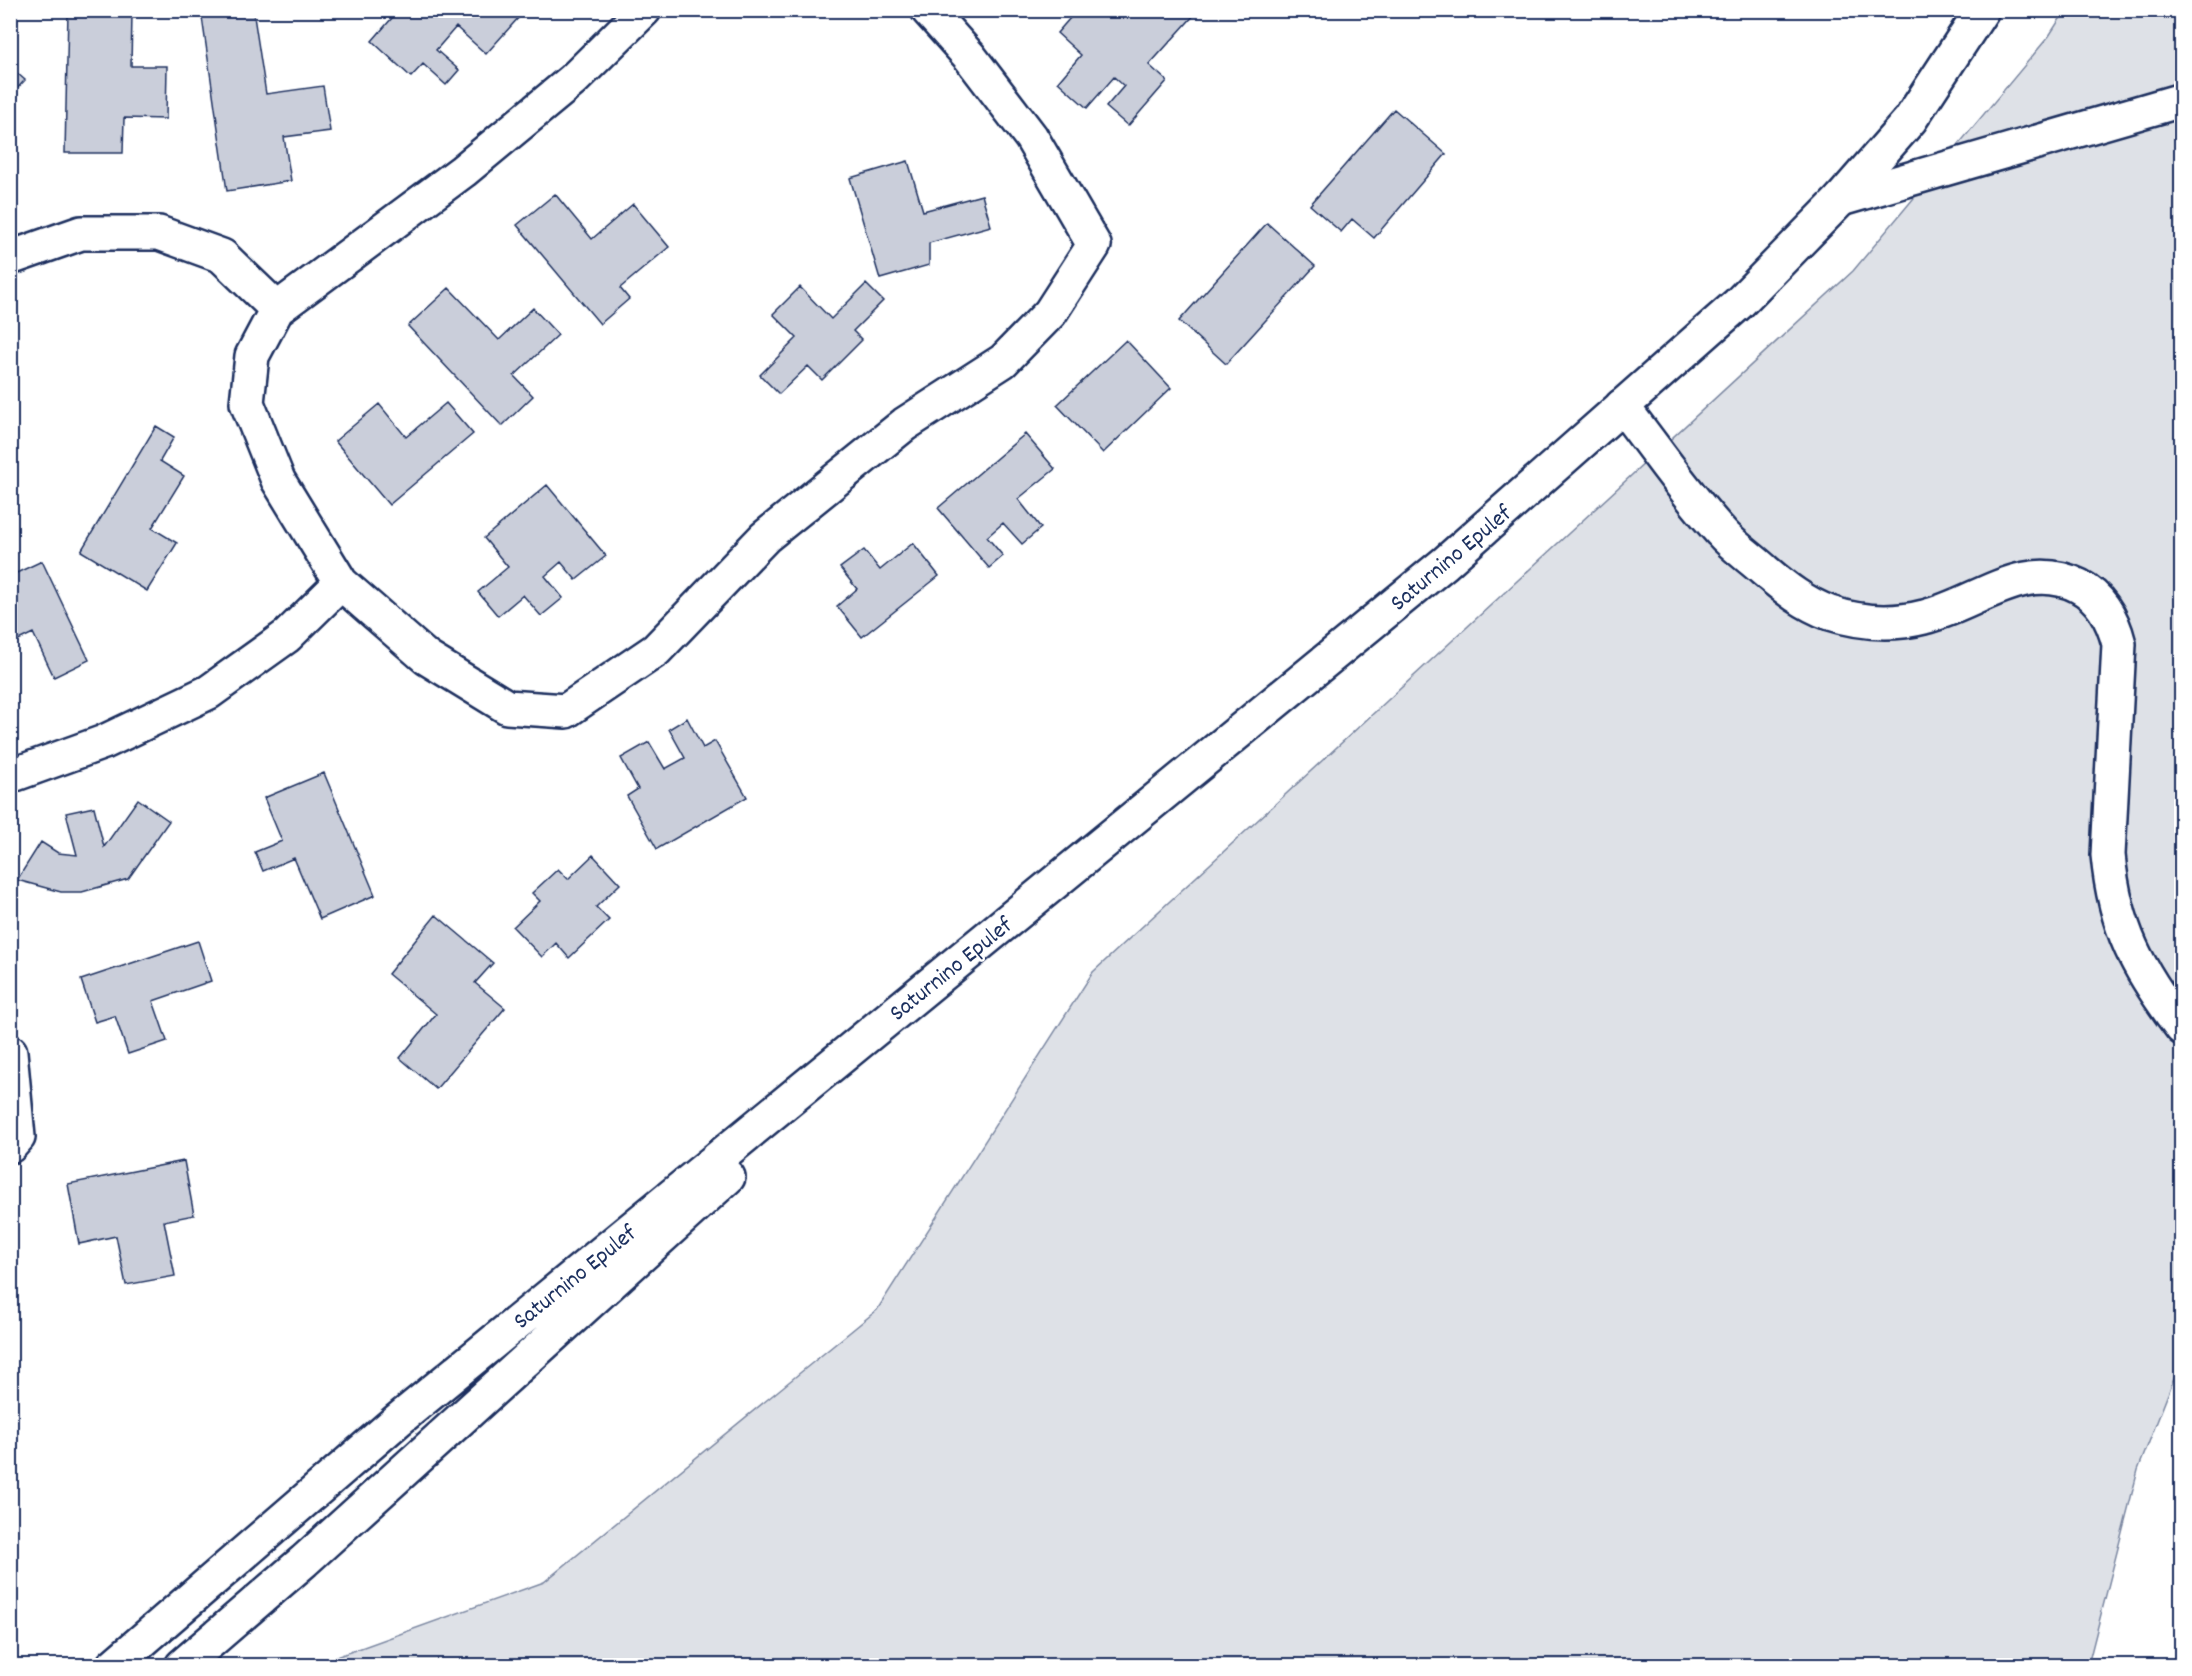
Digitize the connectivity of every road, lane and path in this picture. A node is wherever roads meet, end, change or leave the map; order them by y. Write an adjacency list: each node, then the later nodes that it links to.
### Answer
1 (644, 10): 7 (main road)
2 (928, 10): 9 (main road)
3 (1982, 10): 5 (main road, Saturnino Epulef)
4 (2181, 100): 5 (main road)
5 (1841, 199): 8 (main road, Saturnino Epulef)
6 (10, 258): 7 (main road)
7 (277, 309): 9 (main road)
8 (1622, 406): 11 (main road, Saturnino Epulef); 12 (main road)
9 (341, 583): 10 (main road)
10 (10, 776)
11 (1041, 893): 15 (main road, Saturnino Epulef); 16 (main road, Saturnino Epulef)
12 (2181, 1028)
13 (10, 1052): 14 (main road)
14 (10, 1146)
15 (113, 1665)
16 (182, 1665)

